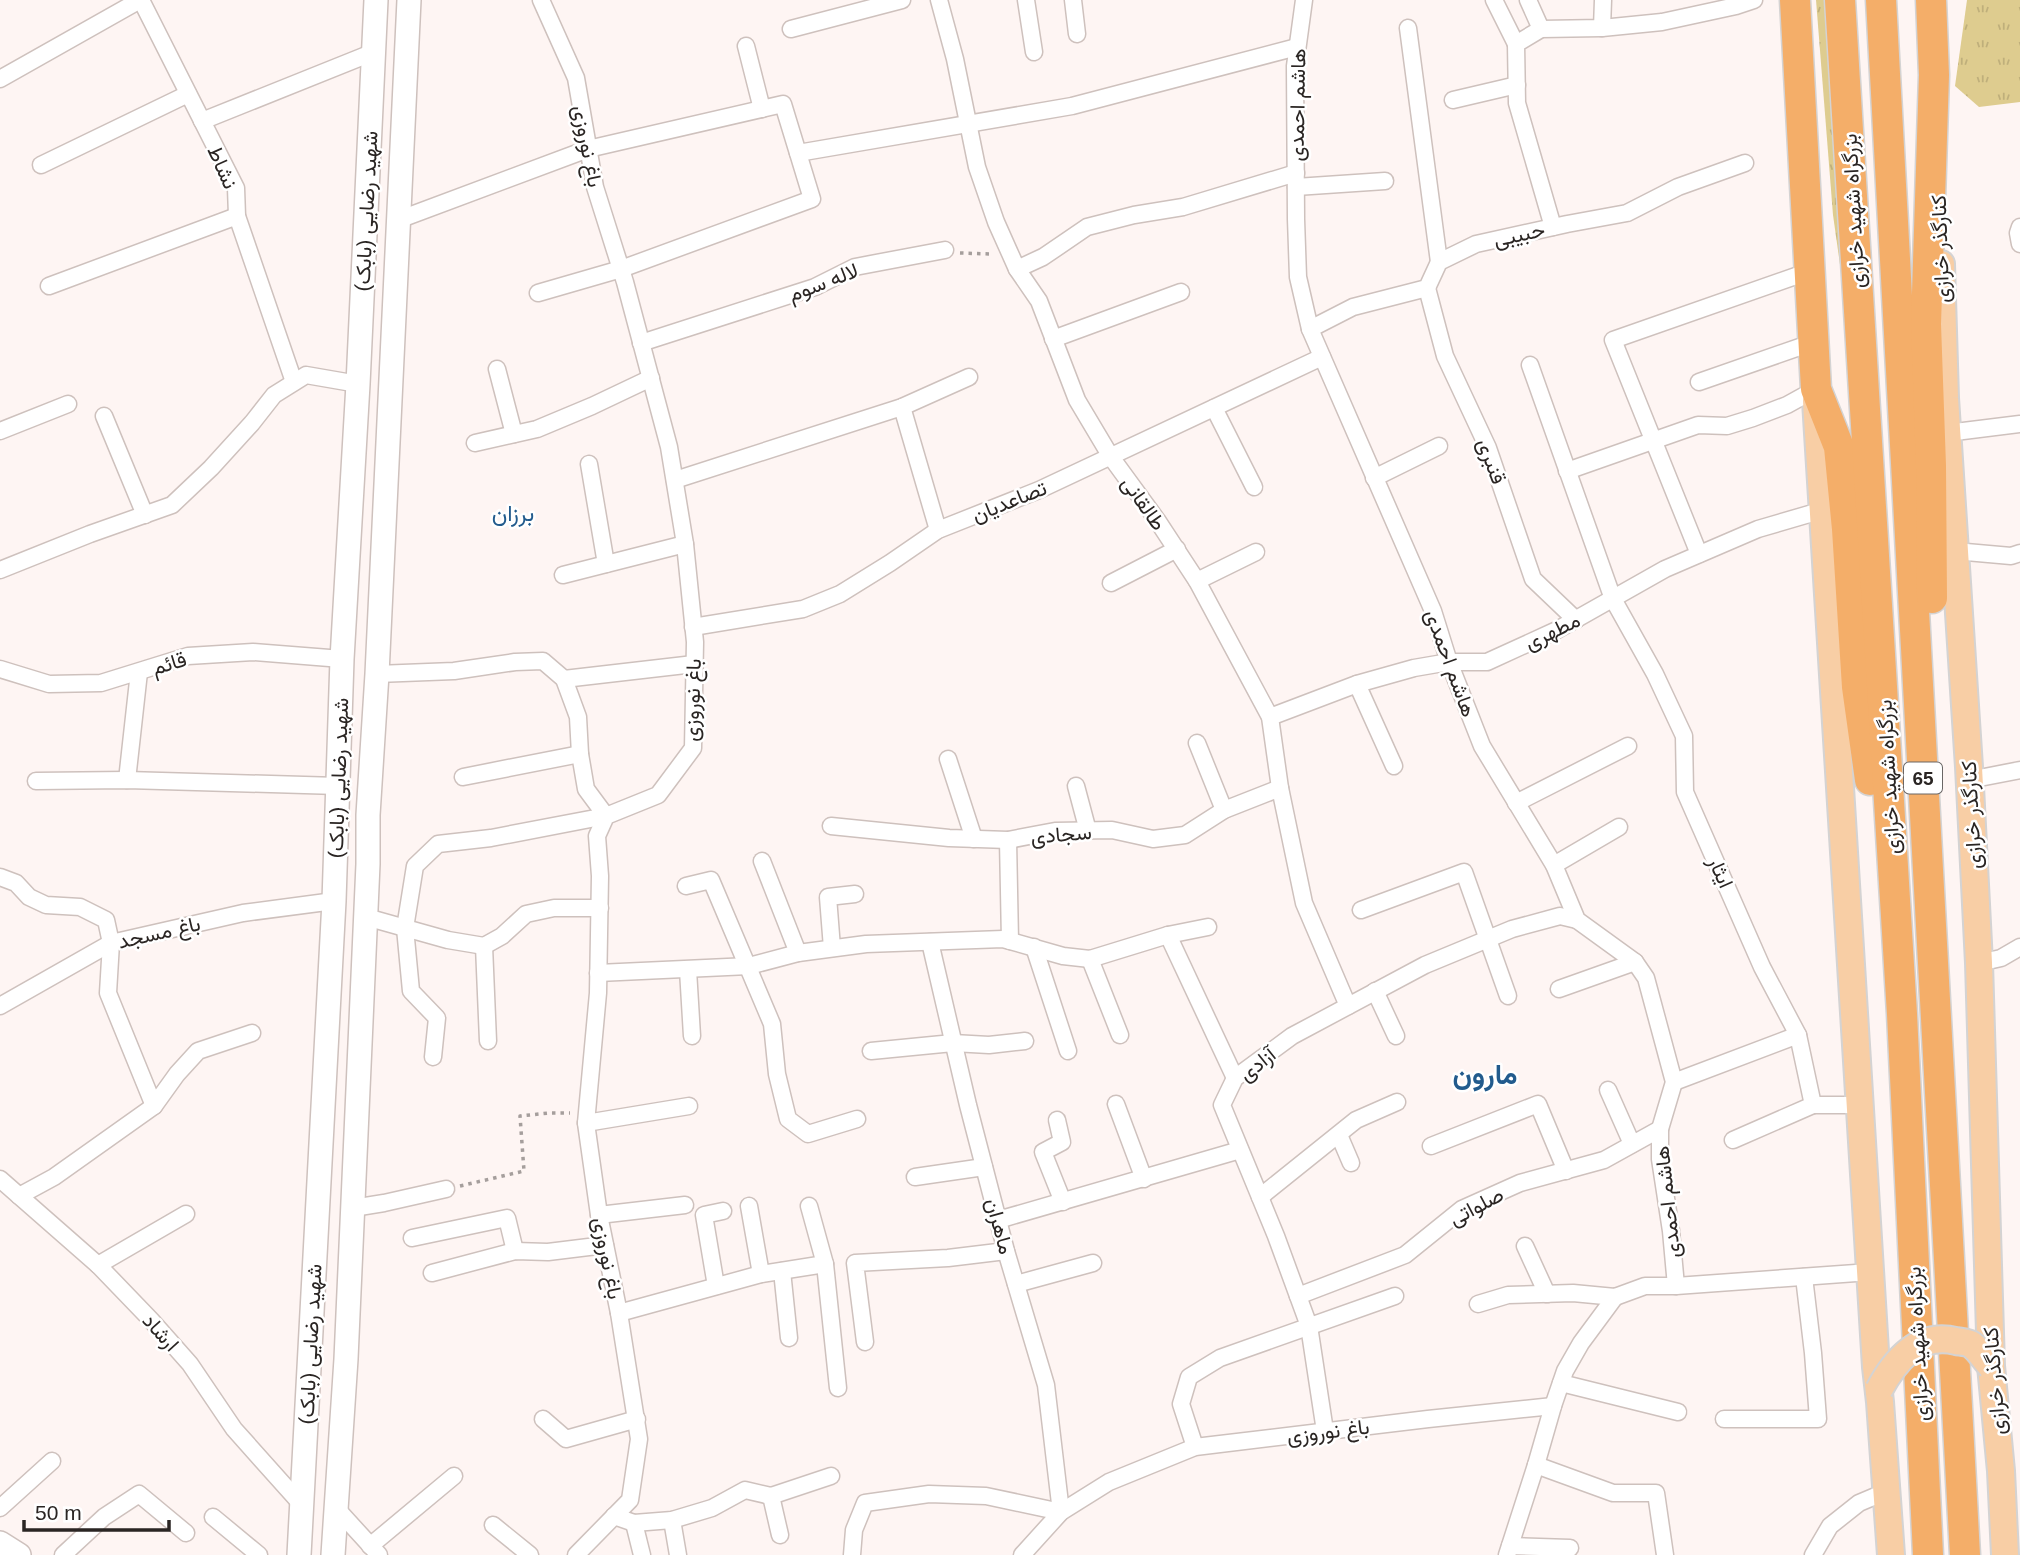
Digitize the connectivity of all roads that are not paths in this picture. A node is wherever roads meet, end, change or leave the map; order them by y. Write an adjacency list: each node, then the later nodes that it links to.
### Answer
1 (141, 0): 30 (street); 32 (street, نشاط)
2 (376, 0): 27 (main road, شهید رضایی (بابک))
3 (409, 0): 44 (main road, شهید رضایی (بابک))
4 (541, 0): 37 (street, باغ نوروزی)
5 (902, 0): 21 (street)
6 (939, 0): 36 (street, طالقانی)
7 (1026, 0): 28 (street)
8 (1073, 0): 23 (street)
9 (1304, 0): 26 (street, هاشم احمدی)
10 (1494, 0): 24 (street)
11 (1528, 0): 22 (street)
12 (1603, 0): 20 (street)
13 (1754, 0): 18 (street)
14 (1795, 0): 52 (highway)
15 (1840, 0): 170 (highway, بزرگراه شهید خرازی)
16 (1881, 0): 136 (highway, بزرگراه شهید خرازی / 65)
17 (1931, 0): 29 (highway)
18 (1714, 5): 20 (street)
19 (1408, 28): 50 (street)
20 (1602, 28): 22 (street)
21 (791, 29)
22 (1541, 29): 24 (street)
23 (1077, 34)
24 (1516, 44): 31 (street)
25 (746, 46): 34 (street)
26 (1297, 47): 36 (street); 41 (street, هاشم احمدی)
27 (374, 52): 35 (street); 68 (main road, شهید رضایی (بابک))
28 (1034, 52)
29 (1934, 75): 76 (main road, کنارگذر خرازی); 136 (highway)
30 (0, 79)
31 (1517, 85): 33 (street); 45 (street)
32 (188, 94): 35 (street, نشاط); 40 (street)
33 (1453, 100)
34 (761, 109): 37 (street); 38 (street)
35 (202, 121): 43 (street, نشاط)
36 (969, 123): 38 (street); 49 (street, طالقانی)
37 (588, 149): 44 (street); 51 (street, باغ نوروزی)
38 (798, 153): 51 (street)
39 (1745, 163): 45 (street, حبیبی)
40 (41, 165)
41 (1296, 180): 42 (street); 49 (street); 57 (street, هاشم احمدی)
42 (1385, 181)
43 (237, 216): 53 (street); 67 (street, نشاط)
44 (398, 220): 109 (main road, شهید رضایی (بابک))
45 (1553, 227): 50 (street, حبیبی)
46 (2020, 227): 47 (street)
47 (2020, 244)
48 (944, 250): 60 (street, لاله سوم)
49 (1013, 262): 58 (street, طالقانی)
50 (1439, 262): 54 (street)
51 (621, 269): 56 (street); 60 (street, باغ نوروزی)
52 (1811, 271): 59 (highway); 78 (street)
53 (49, 286)
54 (1427, 288): 57 (street); 102 (street, قنبری)
55 (1181, 292): 58 (street)
56 (538, 293)
57 (1310, 329): 61 (street, هاشم احمدی)
58 (1054, 339): 81 (street, طالقانی)
59 (1814, 342): 66 (street); 69 (highway)
60 (641, 343): 65 (street, باغ نوروزی)
61 (1322, 357): 72 (street, تصاعدیان); 84 (street, هاشم احمدی)
62 (1530, 365): 83 (street, ایثار)
63 (497, 369): 77 (street)
64 (969, 377): 71 (street)
65 (651, 378): 77 (street); 85 (street, باغ نوروزی)
66 (1699, 382)
67 (294, 383): 68 (street); 88 (street)
68 (358, 384): 104 (main road, شهید رضایی (بابک))
69 (1816, 389): 78 (street); 87 (main road); 170 (highway)
70 (68, 404): 75 (street)
71 (902, 407): 85 (street); 89 (street)
72 (1214, 408): 81 (street, تصاعدیان); 86 (street)
73 (104, 416): 88 (street)
74 (2020, 424): 76 (street)
75 (0, 431)
76 (1947, 433): 92 (main road, کنارگذر خرازی)
77 (514, 434): 79 (street)
78 (1653, 439): 83 (street); 95 (street)
79 (475, 443)
80 (1439, 446): 84 (street)
81 (1111, 457): 89 (street, تصاعدیان); 91 (street, طالقانی)
82 (589, 464): 96 (street)
83 (1567, 471): 101 (street, ایثار)
84 (1374, 478): 105 (street, هاشم احمدی)
85 (675, 480): 90 (street, باغ نوروزی)
86 (1254, 488)
87 (1823, 510): 95 (street, مطهری); 188 (main road)
88 (145, 515): 97 (street)
89 (938, 530): 103 (street, تصاعدیان)
90 (685, 544): 96 (street); 103 (street, باغ نوروزی)
91 (1177, 550): 99 (street, طالقانی); 100 (street)
92 (1955, 551): 94 (street); 121 (main road, کنارگذر خرازی)
93 (1256, 552): 99 (street)
94 (2020, 553)
95 (1699, 554): 101 (street, مطهری)
96 (606, 564): 98 (street)
97 (0, 570)
98 (563, 575)
99 (1197, 581): 112 (street, طالقانی)
100 (1111, 583)
101 (1613, 599): 102 (street, مطهری); 173 (street, ایثار)
102 (1576, 620): 105 (street, مطهری)
103 (693, 627): 106 (street, باغ نوروزی)
104 (342, 659): 108 (street, قائم); 123 (main road, شهید رضایی (بابک))
105 (1449, 662): 111 (street, مطهری); 126 (street, هاشم احمدی)
106 (694, 664): 110 (street); 130 (street, باغ نوروزی)
107 (0, 669): 108 (street, قائم)
108 (139, 672): 120 (street)
109 (377, 674): 110 (street); 129 (main road, شهید رضایی (بابک))
110 (564, 679): 115 (street)
111 (1357, 684): 112 (street, مطهری); 117 (street)
112 (1270, 717): 125 (street, طالقانی)
113 (1197, 743): 127 (street)
114 (1628, 746): 126 (street)
115 (580, 754): 119 (street); 130 (street)
116 (948, 759): 134 (street)
117 (1394, 766)
118 (2020, 771): 121 (street)
119 (463, 777)
120 (127, 780): 122 (street); 123 (street)
121 (1969, 780): 161 (main road, کنارگذر خرازی)
122 (36, 781)
123 (338, 786): 128 (main road, شهید رضایی (بابک))
124 (1076, 786): 133 (street)
125 (1280, 788): 127 (street, سجادی); 169 (street, طالقانی)
126 (1516, 803): 138 (street, هاشم احمدی)
127 (1224, 810): 133 (street, سجادی)
128 (337, 815): 129 (main road); 142 (main road, شهید رضایی (بابک))
129 (368, 815): 145 (main road, شهید رضایی (بابک))
130 (606, 816): 143 (street, باغ نوروزی); 148 (street)
131 (831, 826): 134 (street, سجادی)
132 (1619, 827): 138 (street)
133 (1088, 831): 135 (street, سجادی)
134 (974, 839): 135 (street, سجادی)
135 (1007, 840): 151 (street)
136 (1927, 853): 293 (highway, بزرگراه شهید خرازی / 65)
137 (761, 861): 158 (street)
138 (1554, 865): 146 (street, هاشم احمدی)
139 (0, 877): 153 (street)
140 (686, 886): 162 (street)
141 (855, 894): 157 (street)
142 (334, 901): 153 (street, باغ مسجد); 261 (main road, شهید رضایی (بابک))
143 (600, 908): 154 (street); 164 (street, باغ نوروزی)
144 (1361, 910): 150 (street)
145 (366, 917): 148 (street); 213 (main road, شهید رضایی (بابک))
146 (1577, 920): 150 (street, آزادی); 160 (street)
147 (1208, 927): 149 (street)
148 (405, 928): 154 (street); 181 (street)
149 (1168, 935): 159 (street); 182 (street)
150 (1487, 939): 166 (street, آزادی); 167 (street)
151 (1010, 941): 152 (street); 155 (street)
152 (930, 942): 157 (street); 178 (street, ماهران)
153 (111, 943): 168 (street, باغ مسجد); 189 (street)
154 (484, 946): 176 (street)
155 (1034, 947): 159 (street); 180 (street)
156 (2020, 947): 161 (street)
157 (832, 948): 158 (street)
158 (798, 953): 162 (street)
159 (1090, 959): 172 (street)
160 (1635, 962): 165 (street); 183 (street)
161 (1979, 963): 243 (main road, کنارگذر خرازی)
162 (749, 966): 163 (street); 191 (street)
163 (688, 970): 164 (street); 174 (street)
164 (598, 973): 193 (street, باغ نوروزی)
165 (1559, 989)
166 (1376, 991): 169 (street, آزادی); 175 (street)
167 (1508, 996)
168 (0, 1006)
169 (1348, 1006): 182 (street, آزادی)
170 (1902, 1014): 292 (highway, بزرگراه شهید خرازی)
171 (251, 1033): 189 (street)
172 (1120, 1035)
173 (1798, 1035): 183 (street); 187 (street, ایثار)
174 (692, 1036)
175 (1396, 1036)
176 (488, 1041)
177 (1025, 1041): 178 (street)
178 (954, 1043): 179 (street); 201 (street, ماهران)
179 (871, 1051)
180 (1068, 1051)
181 (433, 1057)
182 (1235, 1078): 199 (street, آزادی)
183 (1674, 1082): 194 (street, هاشم احمدی)
184 (1608, 1090): 197 (street)
185 (1398, 1102): 195 (street)
186 (1116, 1104): 204 (street)
187 (1813, 1105): 188 (street); 196 (street)
188 (1860, 1105): 227 (main road)
189 (153, 1107): 207 (street)
190 (689, 1107): 193 (street)
191 (857, 1119)
192 (1057, 1120): 209 (street)
193 (586, 1123): 216 (street, باغ نوروزی)
194 (1660, 1129): 197 (street, صلواتی); 233 (street, هاشم احمدی)
195 (1339, 1135): 200 (street); 208 (street)
196 (1733, 1140)
197 (1632, 1144): 202 (street, صلواتی)
198 (1432, 1146): 202 (street)
199 (1240, 1150): 204 (street); 208 (street, آزادی)
200 (1351, 1163)
201 (984, 1167): 203 (street); 217 (street, ماهران)
202 (1566, 1171): 235 (street, صلواتی)
203 (915, 1177)
204 (1144, 1179): 209 (street)
205 (0, 1180): 207 (street, ارشاد)
206 (446, 1189): 213 (street)
207 (19, 1196): 225 (street, ارشاد)
208 (1260, 1197): 235 (street, آزادی)
209 (1063, 1202): 217 (street)
210 (685, 1205): 216 (street)
211 (749, 1206): 229 (street)
212 (809, 1206): 224 (street)
213 (353, 1208): 263 (main road, شهید رضایی (بابک))
214 (723, 1211): 232 (street)
215 (186, 1214): 225 (street)
216 (599, 1215): 219 (street, باغ نوروزی)
217 (998, 1220): 222 (street, ماهران)
218 (412, 1238): 221 (street)
219 (605, 1245): 221 (street); 239 (street, باغ نوروزی)
220 (1525, 1246): 234 (street)
221 (515, 1251): 228 (street)
222 (1006, 1251): 231 (street, ماهران); 242 (street)
223 (1093, 1263): 231 (street)
224 (824, 1264): 226 (street); 245 (street)
225 (98, 1265): 261 (street, ارشاد)
226 (782, 1271): 229 (street); 241 (street)
227 (1870, 1272): 230 (street); 246 (main road)
228 (432, 1273)
229 (761, 1274): 232 (street)
230 (1804, 1277): 233 (street); 251 (street)
231 (1016, 1284): 264 (street, ماهران)
232 (716, 1286): 239 (street)
233 (1676, 1286): 237 (street)
234 (1547, 1294): 237 (street); 238 (street)
235 (1298, 1296): 240 (street, آزادی)
236 (1395, 1296): 240 (street)
237 (1615, 1297): 244 (street)
238 (1478, 1304)
239 (619, 1313): 250 (street, باغ نوروزی)
240 (1309, 1326): 252 (street, آزادی); 253 (street)
241 (789, 1338)
242 (865, 1342)
243 (1991, 1366): 246 (main road, bridge); 256 (main road, کنارگذر خرازی)
244 (1561, 1383): 247 (street); 248 (street)
245 (838, 1388)
246 (1879, 1390): 259 (main road)
247 (1553, 1406): 252 (street, باغ نوروزی); 255 (street)
248 (1678, 1412)
249 (543, 1419): 250 (street)
250 (637, 1419): 265 (street, باغ نوروزی)
251 (1724, 1419)
252 (1325, 1431): 253 (street, باغ نوروزی)
253 (1195, 1447): 264 (street, باغ نوروزی)
254 (52, 1461): 262 (street)
255 (1536, 1465): 276 (street); 289 (street)
256 (2010, 1471): 294 (main road, کنارگذر خرازی)
257 (454, 1476): 275 (street)
258 (831, 1476): 260 (street)
259 (1885, 1492): 290 (street); 291 (main road)
260 (771, 1496): 267 (street); 271 (street)
261 (301, 1504): 280 (main road, شهید رضایی (بابک))
262 (0, 1507)
263 (336, 1508): 275 (street); 281 (main road, شهید رضایی (بابک))
264 (1061, 1512): 287 (street); 288 (street)
265 (614, 1516): 268 (street); 272 (street, باغ نوروزی)
266 (213, 1517): 279 (street)
267 (672, 1520): 268 (street); 286 (street)
268 (634, 1523): 285 (street)
269 (494, 1525): 282 (street)
270 (186, 1532): 278 (street)
271 (780, 1535)
272 (592, 1538): 283 (street, باغ نوروزی); 284 (street)
273 (0, 1543): 277 (main road)
274 (1570, 1548): 276 (street)
275 (375, 1551)
276 (1509, 1551)
277 (19, 1555)
278 (63, 1555)
279 (259, 1555)
280 (299, 1555)
281 (333, 1555)
282 (530, 1555)
283 (576, 1555)
284 (599, 1555)
285 (642, 1555)
286 (678, 1555)
287 (852, 1555)
288 (1022, 1555)
289 (1665, 1555)
290 (1813, 1555)
291 (1891, 1555)
292 (1926, 1555)
293 (1965, 1555)
294 (2005, 1555)

